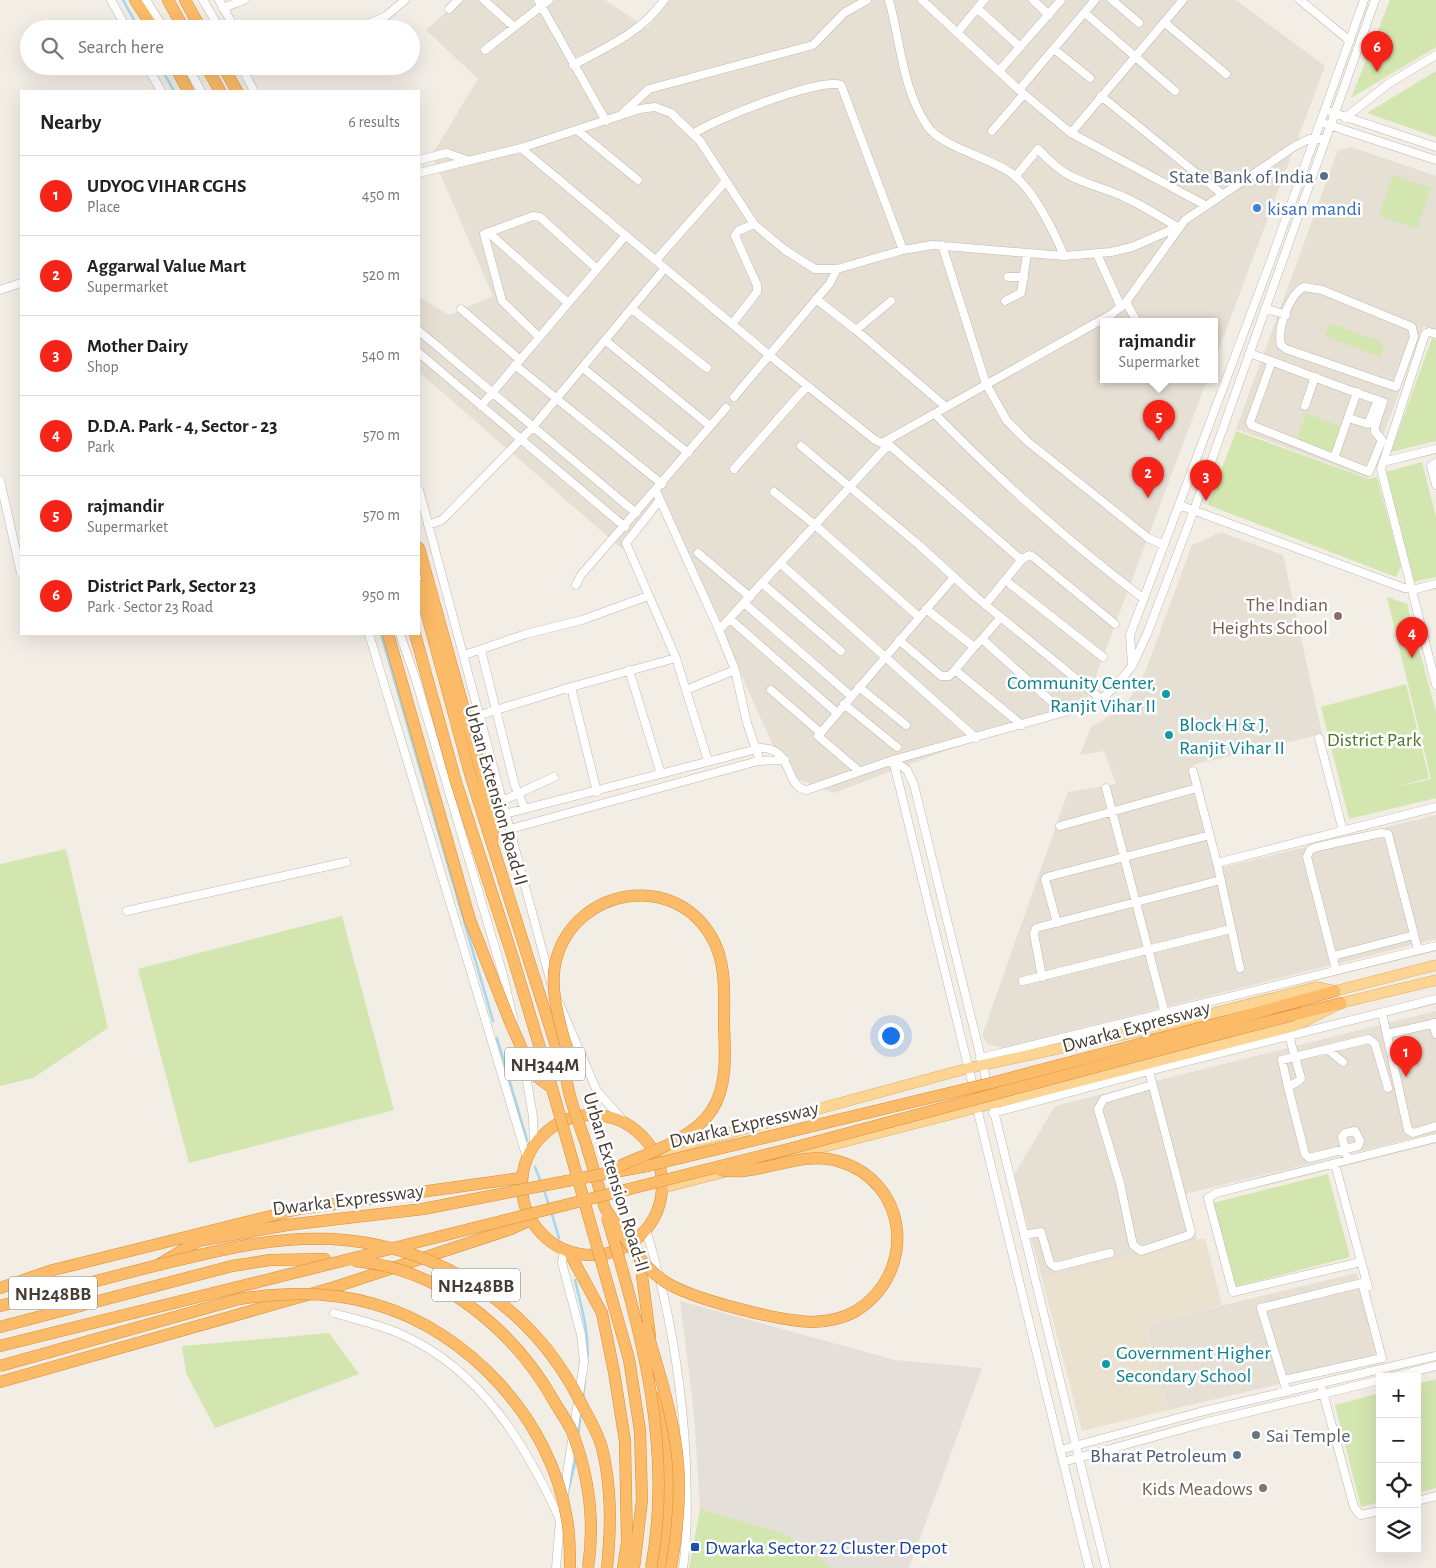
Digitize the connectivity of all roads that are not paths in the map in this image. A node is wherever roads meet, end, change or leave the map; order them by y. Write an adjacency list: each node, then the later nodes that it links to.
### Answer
1 (111, 0): 32 (street)
2 (135, 0): 33 (highway)
3 (146, 0): 34 (street)
4 (168, 0): 35 (highway)
5 (185, 0): 36 (highway)
6 (203, 0): 37 (street)
7 (219, 0): 27 (street)
8 (244, 0): 27 (street)
9 (405, 0): 39 (street)
10 (458, 0): 29 (street)
11 (484, 0): 42 (street)
12 (549, 0): 26 (street)
13 (664, 0): 50 (street)
14 (867, 0): 71 (street)
15 (889, 0): 88 (street)
16 (922, 0): 43 (street)
17 (984, 0): 28 (street)
18 (1033, 0): 31 (street)
19 (1061, 0): 31 (street)
20 (1095, 0): 30 (street)
21 (1112, 0): 41 (street)
22 (1183, 0): 40 (street)
23 (1300, 0): 44 (street)
24 (1364, 0): 44 (street)
25 (1375, 0): 70 (street)
26 (539, 3): 42 (street); 50 (street)
27 (223, 8): 38 (street)
28 (977, 8): 43 (street); 45 (street)
29 (449, 9)
30 (1085, 12): 46 (street); 49 (street)
31 (1049, 15): 45 (street)
32 (122, 20)
33 (148, 20)
34 (158, 20)
35 (179, 20)
36 (196, 20)
37 (215, 20)
38 (230, 20)
39 (377, 20)
40 (1164, 22): 49 (street); 52 (street)
41 (1138, 23)
42 (514, 27): 47 (street)
43 (957, 33): 51 (street)
44 (1350, 41): 69 (street)
45 (1020, 47): 51 (street)
46 (1054, 49): 59 (street); 67 (street)
47 (485, 50)
48 (1436, 55): 72 (street)
49 (1134, 56): 66 (street); 68 (street)
50 (573, 65): 73 (street)
51 (999, 71): 67 (street)
52 (1226, 74)
53 (152, 75): 60 (street)
54 (180, 75): 61 (highway)
55 (192, 75): 62 (street)
56 (211, 75): 63 (highway)
57 (228, 75): 64 (highway)
58 (247, 75): 65 (street)
59 (1090, 78)
60 (160, 90)
61 (188, 90)
62 (200, 90)
63 (219, 90)
64 (236, 90)
65 (254, 90)
66 (1175, 91)
67 (1022, 92): 77 (street); 78 (street)
68 (1101, 96): 78 (street); 91 (street)
69 (1325, 109): 70 (street); 74 (street)
70 (1335, 114): 72 (street); 75 (street)
71 (622, 115): 73 (street); 79 (street)
72 (1345, 118): 82 (street)
73 (606, 121): 76 (street)
74 (1321, 122): 75 (street); 80 (street)
75 (1330, 125): 81 (street); 86 (street)
76 (576, 130): 83 (street); 89 (street)
77 (992, 131)
78 (1071, 133): 92 (street)
79 (693, 134): 90 (street); 98 (street)
80 (1315, 139): 81 (street); 91 (street); 168 (street)
81 (1325, 139): 115 (street)
82 (1436, 147)
83 (522, 148): 85 (street); 96 (street)
84 (420, 160): 85 (street)
85 (466, 160): 87 (street)
86 (1436, 160)
87 (420, 172)
88 (1015, 177): 94 (street); 101 (street)
89 (638, 180)
90 (726, 181): 93 (street); 102 (street)
91 (1222, 194): 92 (street)
92 (1205, 205): 94 (street)
93 (754, 224): 105 (street); 122 (street)
94 (1178, 227): 100 (street); 114 (street)
95 (489, 233): 104 (street); 113 (street); 126 (street)
96 (626, 235): 102 (street); 104 (street)
97 (942, 245): 98 (street); 99 (street); 136 (street)
98 (903, 250): 105 (street)
99 (1027, 254): 101 (street); 107 (street)
100 (1097, 254): 101 (street); 114 (street)
101 (1064, 256)
102 (656, 260): 103 (street)
103 (665, 268): 117 (street); 122 (street)
104 (597, 269): 113 (street)
105 (837, 269): 110 (street)
106 (1008, 277): 107 (street)
107 (1024, 277): 112 (street)
108 (20, 283): 109 (street)
109 (0, 290)
110 (816, 299): 123 (street); 130 (street)
111 (891, 301): 123 (street)
112 (1004, 301)
113 (568, 303): 126 (street)
114 (1124, 304): 119 (street); 120 (street)
115 (1265, 308): 118 (street); 129 (street)
116 (461, 309): 132 (street)
117 (632, 309): 127 (street); 134 (street)
118 (1286, 315): 118 (street)
119 (1104, 318)
120 (1135, 318)
121 (1100, 321): 136 (street)
122 (732, 324): 130 (street)
123 (856, 330): 145 (street)
124 (420, 332): 139 (street)
125 (1436, 334): 157 (street)
126 (538, 336): 132 (street)
127 (606, 341): 133 (street); 149 (street)
128 (420, 353): 143 (street)
129 (1249, 353): 131 (street); 169 (street)
130 (769, 355): 137 (street); 140 (street)
131 (1272, 361): 135 (street); 156 (street)
132 (517, 362): 139 (street); 141 (street)
133 (583, 368): 141 (street); 155 (street)
134 (707, 368)
135 (1315, 378): 138 (street); 144 (street)
136 (986, 384): 145 (street); 174 (street)
137 (807, 386): 152 (street); 159 (street)
138 (1357, 392): 142 (street); 148 (street)
139 (492, 393): 143 (street); 150 (street)
140 (734, 397)
141 (556, 399): 150 (street); 161 (street)
142 (1378, 400): 148 (street); 156 (street)
143 (481, 406): 151 (street)
144 (1305, 406)
145 (946, 407): 147 (street)
146 (726, 408): 149 (street)
147 (935, 414): 152 (street); 189 (street)
148 (1348, 418): 156 (street)
149 (710, 426): 155 (street)
150 (532, 428): 151 (street); 170 (street)
151 (521, 438): 171 (street); 173 (street)
152 (888, 444): 163 (street); 177 (street)
153 (801, 446): 163 (street)
154 (1436, 449): 157 (street)
155 (688, 453): 161 (street)
156 (1334, 458)
157 (1383, 462): 185 (street)
158 (1436, 463): 162 (street)
159 (734, 470)
160 (0, 480): 179 (street)
161 (662, 484): 164 (street)
162 (1436, 484)
163 (850, 487): 172 (street); 180 (street)
164 (656, 491): 167 (street); 170 (street)
165 (774, 492): 172 (street)
166 (420, 494): 171 (street)
167 (660, 501): 187 (street); 197 (street)
168 (1179, 505): 169 (street); 174 (street)
169 (1194, 510): 185 (street); 211 (street)
170 (636, 513): 173 (street)
171 (428, 525): 207 (street)
172 (816, 525): 178 (street); 193 (street)
173 (625, 527): 184 (street)
174 (1164, 545): 189 (street)
175 (420, 552): 255 (highway)
176 (698, 553): 188 (street)
177 (1023, 558): 181 (street); 196 (street)
178 (781, 564): 182 (street); 209 (street)
179 (20, 569)
180 (954, 577): 191 (street); 192 (street)
181 (1005, 580): 191 (street); 208 (street)
182 (763, 584): 188 (street); 206 (street)
183 (1436, 584): 185 (street)
184 (576, 585)
185 (1410, 589): 215 (street)
186 (420, 590): 255 (highway, Urban Extension Road-II / NH344M)
187 (648, 596): 205 (street); 210 (street)
188 (750, 597): 190 (street)
189 (1144, 599): 211 (street)
190 (744, 603): 195 (street); 220 (street)
191 (985, 605): 194 (street)
192 (926, 609): 193 (street); 204 (street)
193 (919, 617): 203 (street)
194 (1001, 617): 202 (street); 221 (street)
195 (730, 619): 197 (street); 225 (street)
196 (1115, 624)
197 (719, 630): 213 (street)
198 (369, 635): 306 (street)
199 (388, 635): 297 (highway, bridge)
200 (400, 635): 304 (street)
201 (415, 635): 297 (highway, Urban Extension Road-II / NH344M, bridge)
202 (982, 639): 204 (street); 224 (street)
203 (899, 640): 209 (street); 214 (street)
204 (974, 647): 214 (street)
205 (481, 650): 207 (street); 223 (street)
206 (841, 651)
207 (464, 656): 226 (street)
208 (1103, 656)
209 (886, 657): 217 (street); 230 (street)
210 (676, 658): 212 (street); 218 (street)
211 (1132, 666): 221 (street)
212 (629, 670): 216 (street); 240 (street)
213 (734, 670): 218 (street); 233 (street)
214 (955, 670): 228 (street)
215 (1436, 685)
216 (571, 686): 223 (street); 244 (street)
217 (859, 687): 220 (street); 227 (street)
218 (686, 690): 236 (street)
219 (772, 690): 229 (street)
220 (851, 696): 222 (street)
221 (1101, 699): 224 (street)
222 (844, 704): 225 (street); 232 (street)
223 (495, 710): 226 (street); 245 (street)
224 (1063, 712): 228 (street)
225 (837, 713): 229 (street)
226 (480, 715): 246 (street)
227 (906, 725)
228 (1022, 725): 230 (street)
229 (821, 733): 238 (street)
230 (976, 738): 235 (street)
231 (1318, 738): 253 (street)
232 (897, 747)
233 (755, 749): 234 (street); 236 (street); 237 (street)
234 (785, 760): 237 (street); 238 (street)
235 (893, 760): 238 (street); 282 (street); 284 (street)
236 (708, 761): 240 (street)
237 (760, 761): 252 (street)
238 (859, 771)
239 (1193, 771): 243 (street)
240 (661, 774): 244 (street)
241 (554, 777): 245 (street)
242 (1106, 788): 249 (street)
243 (1197, 788): 249 (street); 254 (street)
244 (597, 792): 248 (street)
245 (517, 794): 246 (street); 248 (street)
246 (502, 801): 250 (street)
247 (1436, 807): 253 (street)
248 (524, 810): 250 (street)
249 (1112, 812): 251 (street); 256 (street)
250 (506, 814): 252 (street)
251 (1060, 826)
252 (510, 829): 301 (street)
253 (1343, 831): 258 (street)
254 (1210, 835): 256 (street); 258 (street)
255 (492, 845): 294 (highway, Urban Extension Road-II / NH344M)
256 (1124, 858): 260 (street); 262 (street)
257 (346, 862): 261 (street)
258 (1217, 863): 259 (street)
259 (1221, 880): 260 (street); 263 (street)
260 (1136, 903): 262 (street); 266 (street)
261 (127, 911)
262 (1057, 923): 272 (street)
263 (1231, 929): 266 (street); 270 (street)
264 (1414, 935): 267 (street); 268 (street); 268 (street)
265 (1436, 946): 267 (street)
266 (1148, 950): 272 (street); 278 (street)
267 (1418, 950): 271 (street)
268 (1333, 956): 271 (street)
269 (1436, 965): 275 (main road)
270 (1240, 968)
271 (1336, 970): 278 (street)
272 (1042, 977): 274 (street)
273 (1436, 980): 277 (main road)
274 (1023, 981)
275 (1335, 991): 281 (main road); 283 (highway, Dwarka Expressway)
276 (1436, 999): 279 (street)
277 (1341, 1003): 283 (highway, Dwarka Expressway); 300 (main road)
278 (1164, 1011): 281 (street); 290 (street)
279 (1382, 1013): 285 (street); 287 (street)
280 (1434, 1023): 285 (street); 286 (street)
281 (1168, 1025): 290 (main road)
282 (974, 1027): 284 (street); 290 (street)
283 (1227, 1027): 309 (highway, Dwarka Expressway, bridge); 310 (highway, Dwarka Expressway, bridge)
284 (960, 1031): 292 (street)
285 (1387, 1034): 302 (street)
286 (1436, 1034)
287 (1289, 1036): 289 (street); 293 (street)
288 (1327, 1049): 289 (street); 291 (street); 298 (street)
289 (1295, 1057): 296 (street); 296 (street)
290 (981, 1062): 292 (main road); 300 (street)
291 (1343, 1062)
292 (969, 1068): 299 (street); 305 (main road)
293 (1149, 1071): 295 (street); 300 (street)
294 (567, 1081): 310 (highway, bridge); 313 (highway, Urban Extension Road-II / NH344M, bridge)
295 (1152, 1085): 295 (street)
296 (1288, 1087): 307 (street)
297 (552, 1088): 352 (highway, Urban Extension Road-II / NH344M, bridge)
298 (1388, 1088)
299 (977, 1108): 300 (main road); 312 (main road); 340 (street)
300 (992, 1108): 316 (street)
301 (627, 1125): 304 (highway); 305 (highway)
302 (1436, 1126)
303 (1436, 1138): 307 (street)
304 (534, 1145): 306 (highway)
305 (654, 1154): 312 (highway)
306 (527, 1158): 311 (highway)
307 (1348, 1160): 308 (street)
308 (1335, 1164): 320 (street); 320 (street)
309 (708, 1170): 313 (highway, bridge); 327 (highway, Dwarka Expressway, bridge)
310 (603, 1174): 321 (highway, Dwarka Expressway, bridge)
311 (522, 1178): 314 (highway); 322 (highway)
312 (662, 1188): 315 (highway)
313 (604, 1208): 324 (highway, Urban Extension Road-II / NH344M, bridge)
314 (530, 1220): 318 (highway); 335 (highway)
315 (646, 1230): 317 (highway); 356 (street)
316 (1024, 1235): 319 (street); 339 (street)
317 (637, 1239): 318 (highway); 354 (highway)
318 (566, 1250): 346 (street); 351 (highway)
319 (1110, 1253)
320 (1361, 1262): 331 (street)
321 (158, 1265): 323 (highway, Dwarka Expressway / NH248BB); 350 (highway, Dwarka Expressway / NH248BB, bridge)
322 (0, 1288)
323 (0, 1306)
324 (634, 1309): 353 (highway, Urban Extension Road-II / NH344M, bridge); 355 (highway, bridge)
325 (334, 1313): 346 (street)
326 (0, 1327): 349 (highway, NH248BB, bridge)
327 (0, 1346)
328 (1436, 1356): 331 (street)
329 (0, 1366): 348 (highway, bridge)
330 (1436, 1366): 332 (street)
331 (1389, 1367): 336 (street)
332 (1408, 1373)
333 (1284, 1380): 333 (street); 337 (street)
334 (1376, 1381): 338 (street)
335 (0, 1382)
336 (1320, 1384): 337 (street); 338 (street)
337 (1287, 1392): 339 (street)
338 (1323, 1394): 341 (street); 345 (street)
339 (1076, 1446): 340 (street); 341 (street)
340 (1060, 1450): 342 (street)
341 (1079, 1458): 342 (street); 358 (street)
342 (1063, 1462): 357 (street)
343 (1436, 1496): 344 (street)
344 (1421, 1500)
345 (1376, 1511)
346 (560, 1520): 347 (street)
347 (556, 1568)
348 (570, 1568)
349 (588, 1568)
350 (607, 1568)
351 (623, 1568)
352 (634, 1568)
353 (651, 1568)
354 (662, 1568)
355 (671, 1568)
356 (683, 1568)
357 (1090, 1568)
358 (1106, 1568)

